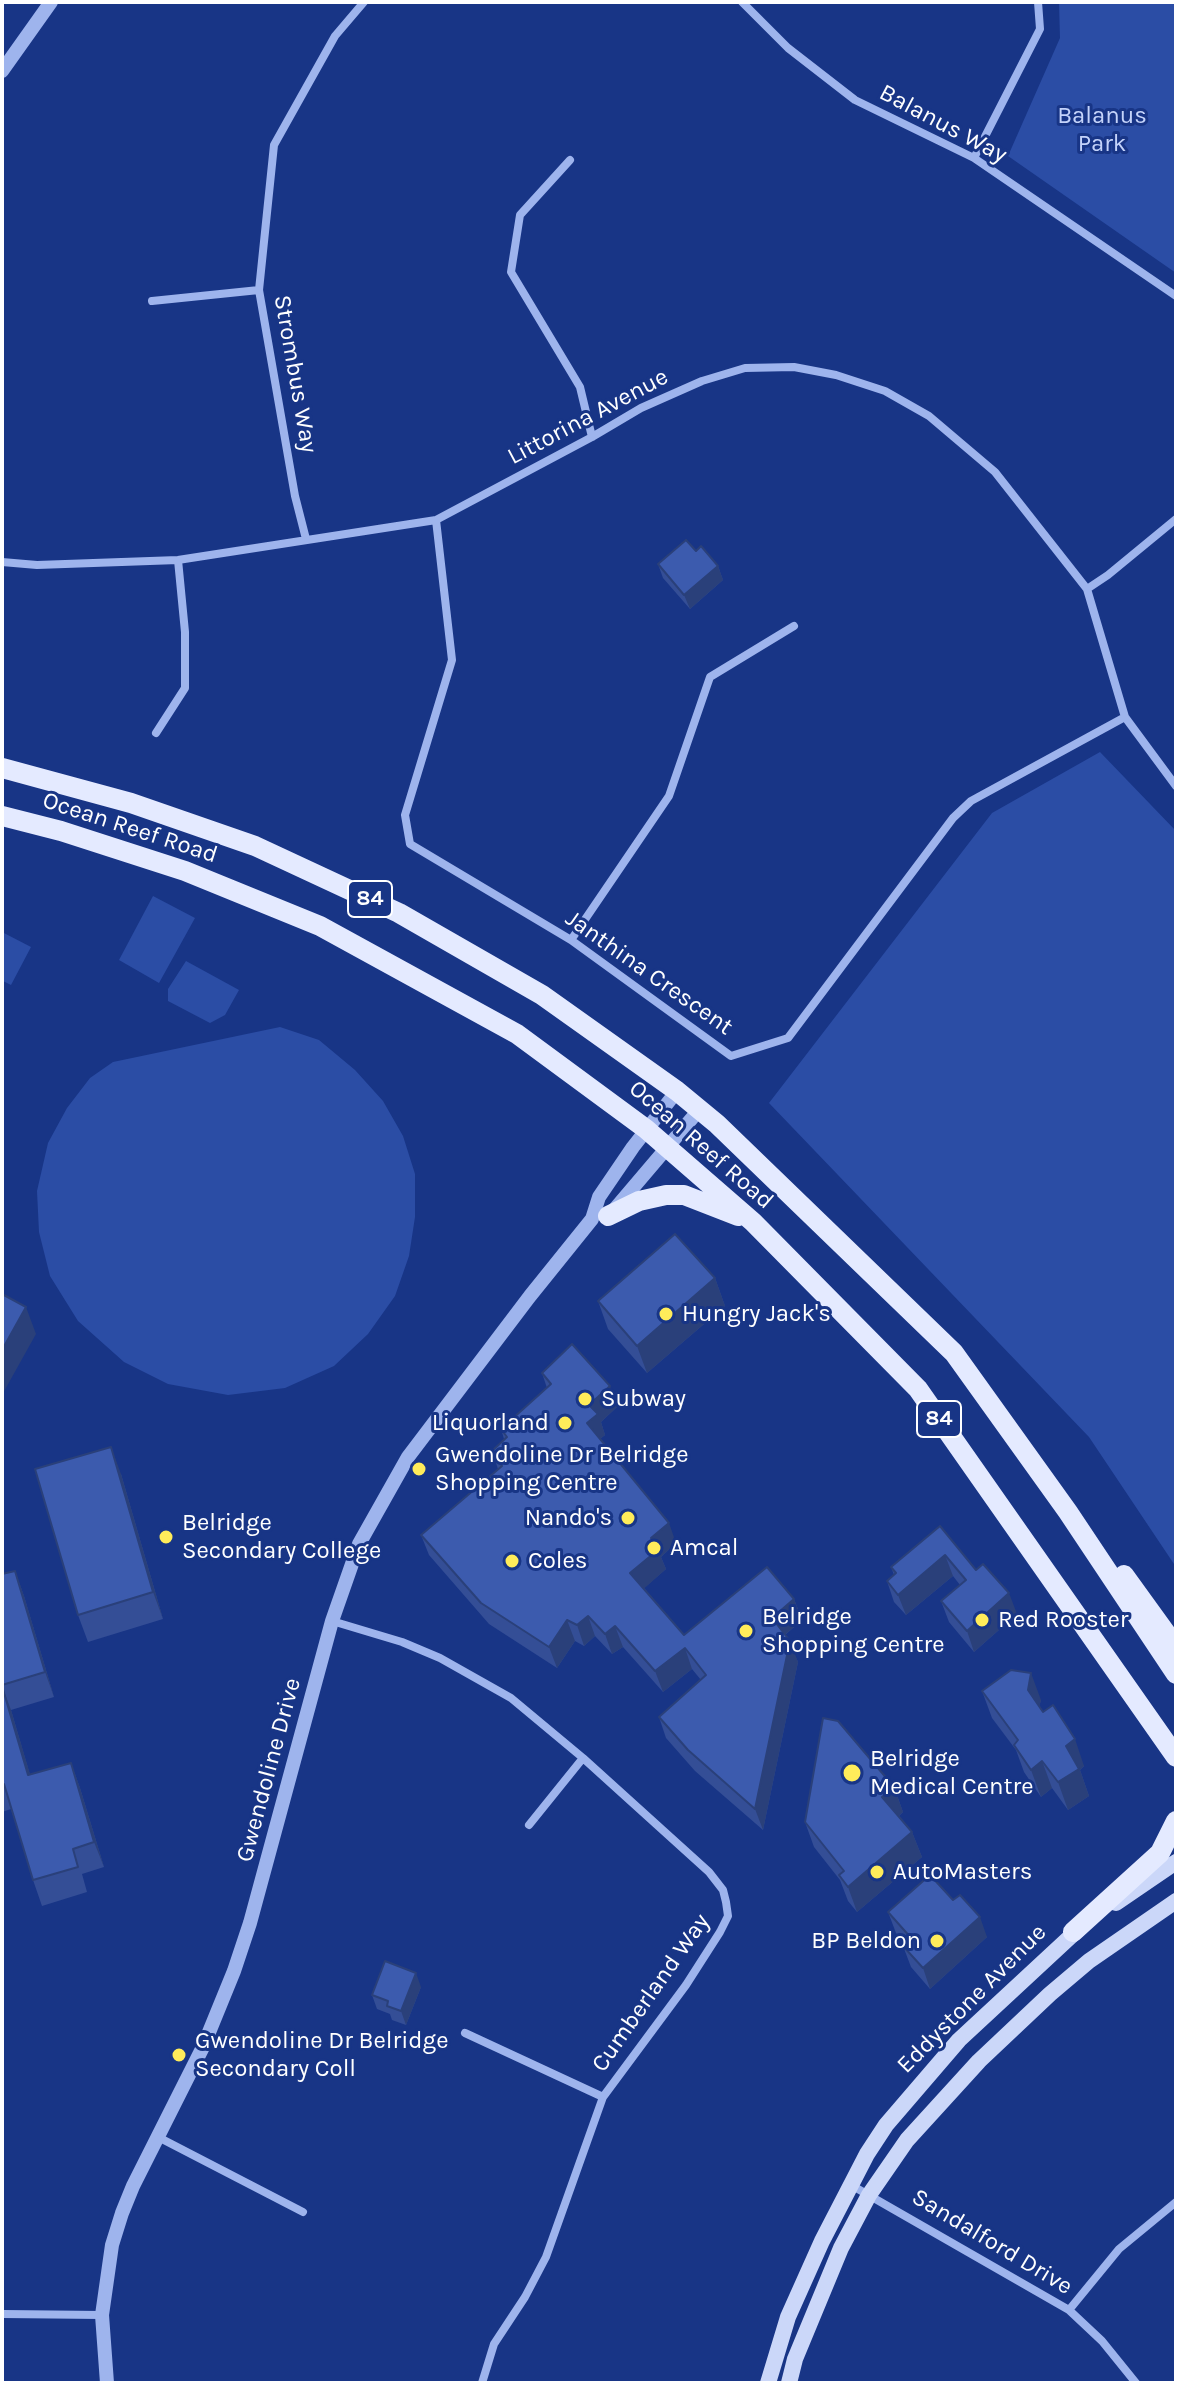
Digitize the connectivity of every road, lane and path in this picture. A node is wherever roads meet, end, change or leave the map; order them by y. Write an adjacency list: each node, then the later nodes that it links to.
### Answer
1 (51, 2): 5 (street)
2 (364, 2): 8 (street, Strombus Way)
3 (742, 2): 6 (street, Balanus Way)
4 (1038, 2): 6 (street)
5 (2, 71)
6 (974, 158): 9 (street, Balanus Way)
7 (570, 160): 11 (street)
8 (259, 290): 10 (street); 14 (street, Strombus Way)
9 (1176, 296)
10 (152, 301)
11 (592, 437): 13 (street, Littorina Avenue); 17 (street, Littorina Avenue)
12 (1176, 519): 17 (street)
13 (436, 520): 14 (street, Littorina Avenue); 24 (street, Janthina Crescent)
14 (306, 539): 15 (street, Littorina Avenue)
15 (178, 560): 16 (street, Littorina Avenue); 20 (street)
16 (2, 562)
17 (1087, 589): 19 (street, Littorina Avenue)
18 (794, 626): 24 (street)
19 (1125, 717): 22 (street, Littorina Avenue); 24 (street, Janthina Crescent)
20 (156, 733)
21 (2, 768): 25 (main road, Ocean Reef Road / 84)
22 (1176, 786)
23 (2, 816): 27 (main road, Ocean Reef Road / 84)
24 (571, 940)
25 (677, 1091): 26 (main road, Ocean Reef Road / 84); 27 (street, Gwendoline Drive)
26 (699, 1110): 28 (street, Gwendoline Drive); 31 (main road, Ocean Reef Road / 84)
27 (646, 1129): 28 (main road, Ocean Reef Road / 84); 29 (street, Gwendoline Drive)
28 (667, 1147): 29 (street, Gwendoline Drive); 30 (main road, Ocean Reef Road / 84)
29 (600, 1218): 30 (main road); 32 (street, Gwendoline Drive)
30 (753, 1222): 35 (main road, Ocean Reef Road / 84)
31 (1068, 1512): 33 (main road); 34 (main road, Ocean Reef Road / 84)
32 (332, 1621): 36 (street, Cumberland Way); 46 (street, Gwendoline Drive)
33 (1176, 1647)
34 (1176, 1674)
35 (1176, 1757)
36 (583, 1758): 38 (street); 45 (street, Cumberland Way)
37 (1176, 1821): 41 (main road)
38 (529, 1825)
39 (1176, 1862): 41 (main road, Eddystone Avenue)
40 (1176, 1901): 42 (main road, Eddystone Avenue)
41 (1073, 1932): 43 (main road, Eddystone Avenue)
42 (1089, 1961): 43 (main road); 48 (main road, Eddystone Avenue)
43 (1032, 1974): 47 (main road, Eddystone Avenue)
44 (465, 2033): 45 (street)
45 (603, 2097): 56 (street, Cumberland Way)
46 (158, 2137): 50 (street); 53 (street, Gwendoline Drive)
47 (851, 2185): 48 (street, Sandalford Drive); 57 (main road, Eddystone Avenue)
48 (869, 2195): 51 (street, Sandalford Drive); 58 (main road, Eddystone Avenue)
49 (1176, 2202): 51 (street)
50 (303, 2212)
51 (1069, 2310): 54 (street, Sandalford Drive)
52 (2, 2314): 53 (street)
53 (102, 2315): 55 (street, Gwendoline Drive)
54 (1133, 2382)
55 (107, 2383)
56 (482, 2383)
57 (768, 2383)
58 (789, 2383)

